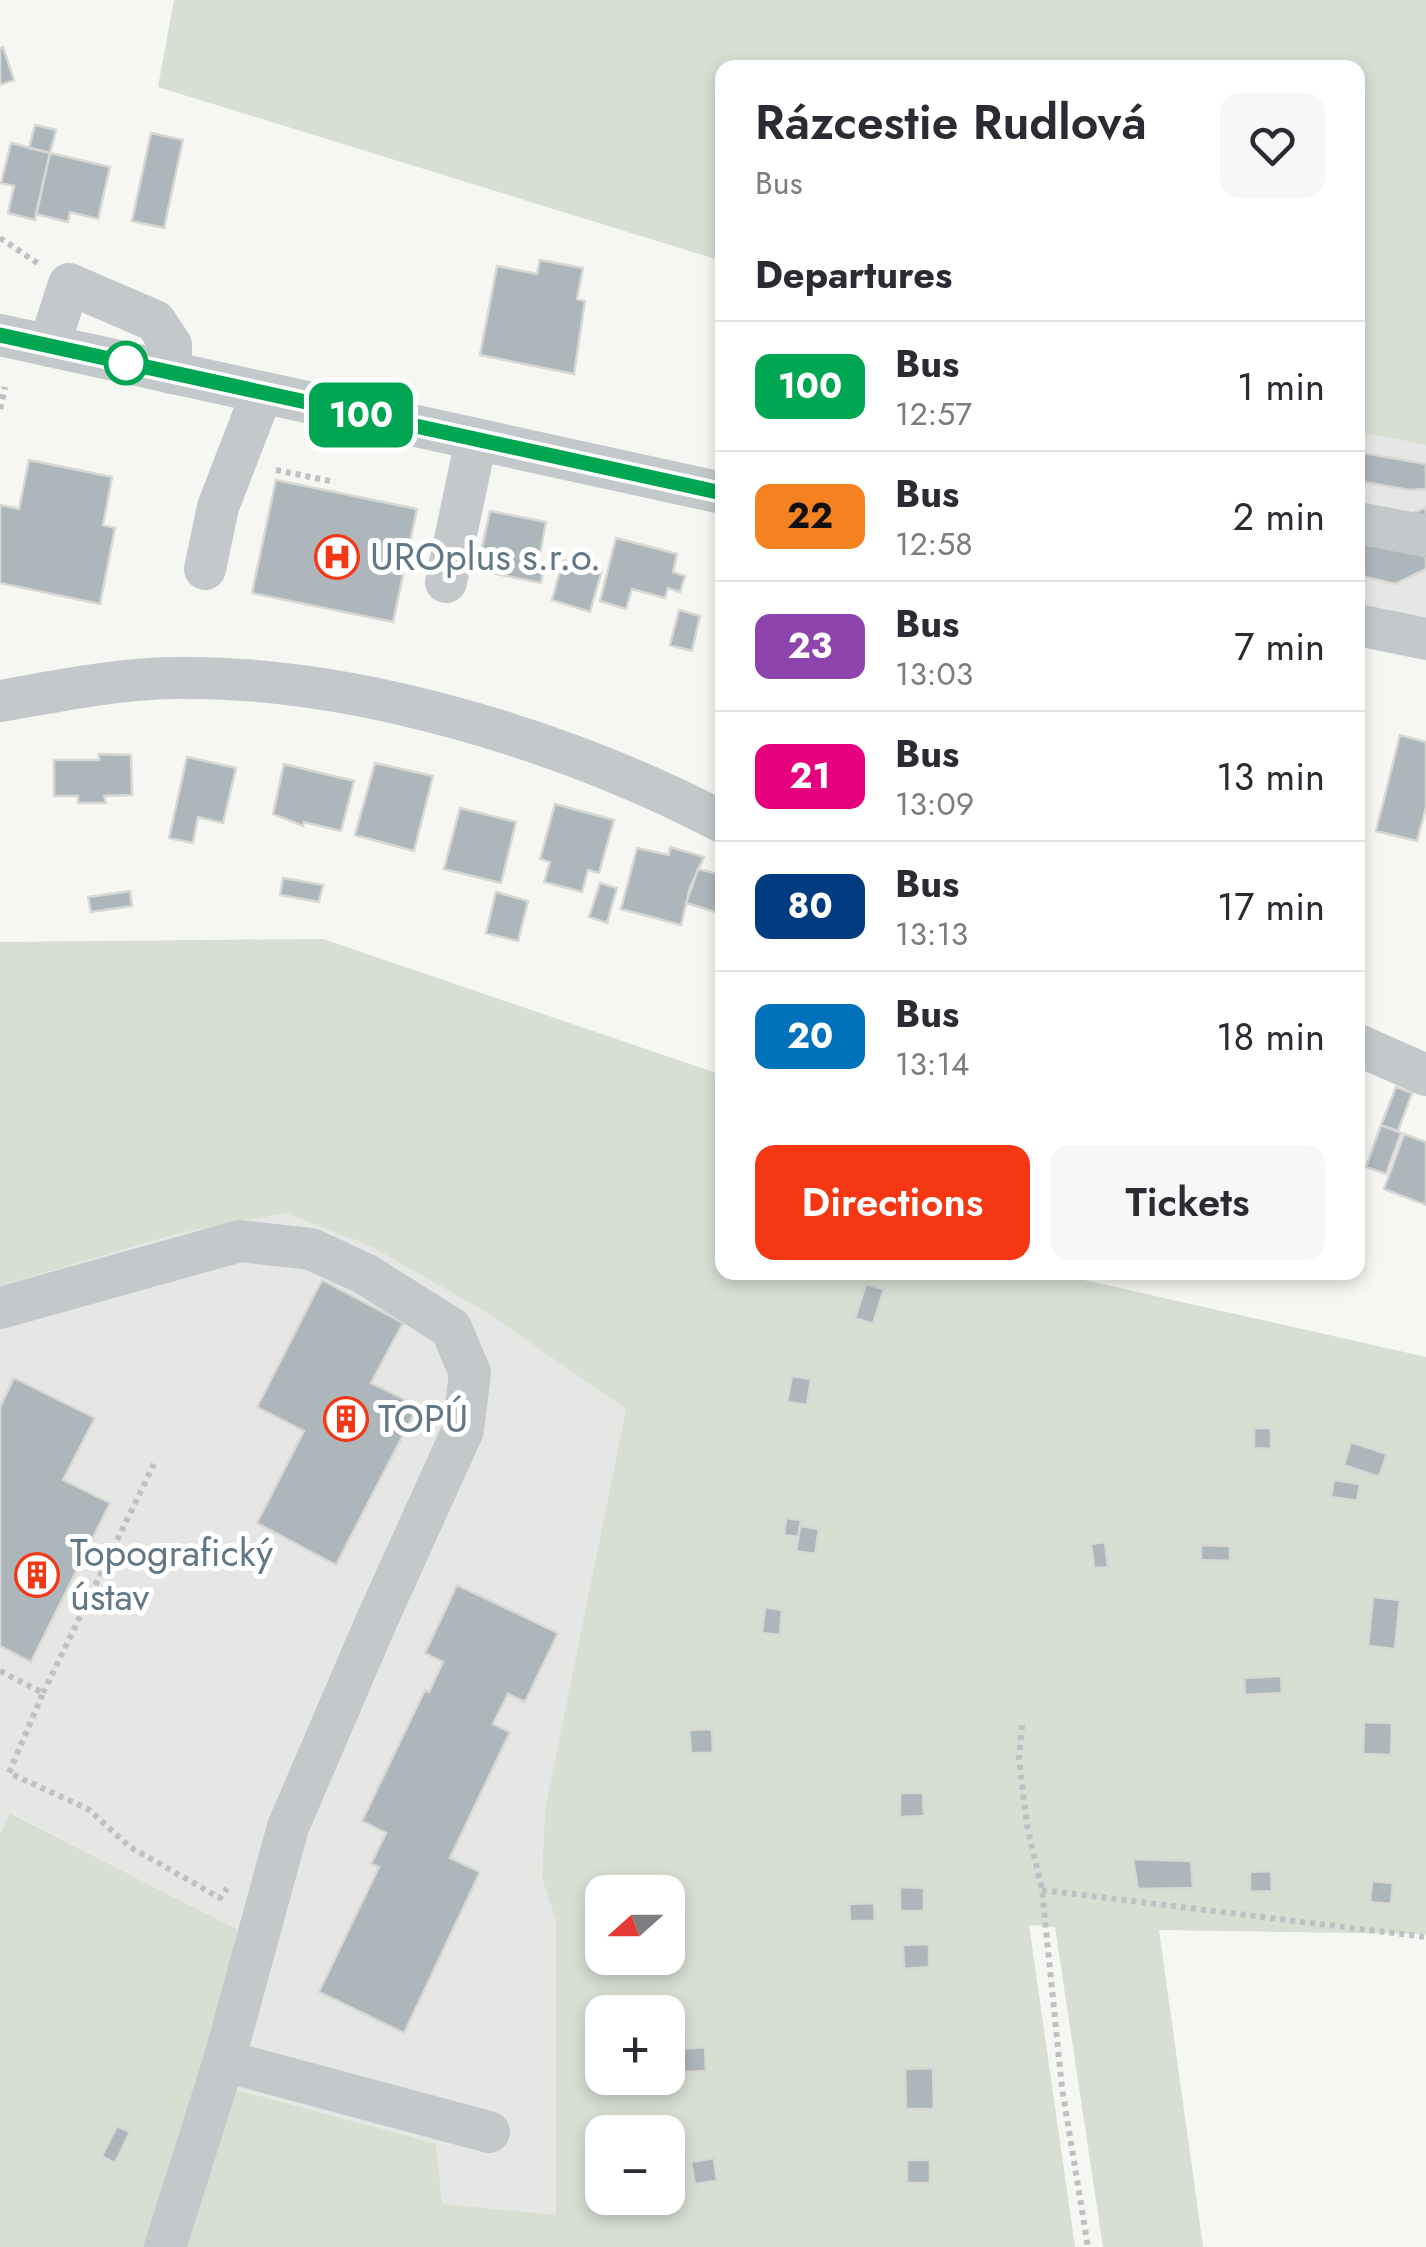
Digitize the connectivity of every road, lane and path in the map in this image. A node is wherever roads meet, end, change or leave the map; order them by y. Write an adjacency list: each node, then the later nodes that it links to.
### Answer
1 (0, 335): 2 (street)
2 (49, 346): 3 (street); 3 (street)
3 (170, 373): 5 (street)
4 (5, 387): 6 (path)
5 (262, 393): 7 (street); 8 (street)
6 (0, 409)
7 (476, 440): 10 (street); 14 (street)
8 (235, 462): 9 (path); 13 (street)
9 (335, 482)
10 (715, 491)
11 (1365, 525): 12 (street)
12 (1426, 536)
13 (205, 569)
14 (446, 582)
15 (1365, 626): 16 (street)
16 (1426, 638)
17 (0, 701): 18 (street)
18 (715, 818)
19 (1365, 1048): 20 (street)
20 (1426, 1075)
21 (0, 1308): 29 (street)
22 (154, 1464): 24 (path)
23 (0, 1671): 24 (path)
24 (43, 1692): 26 (path)
25 (1022, 1725): 27 (path)
26 (229, 1884)
27 (1042, 1890): 28 (path); 32 (path)
28 (1426, 1937)
29 (224, 2061): 30 (street); 31 (street)
30 (490, 2132)
31 (165, 2247)
32 (1088, 2247)

